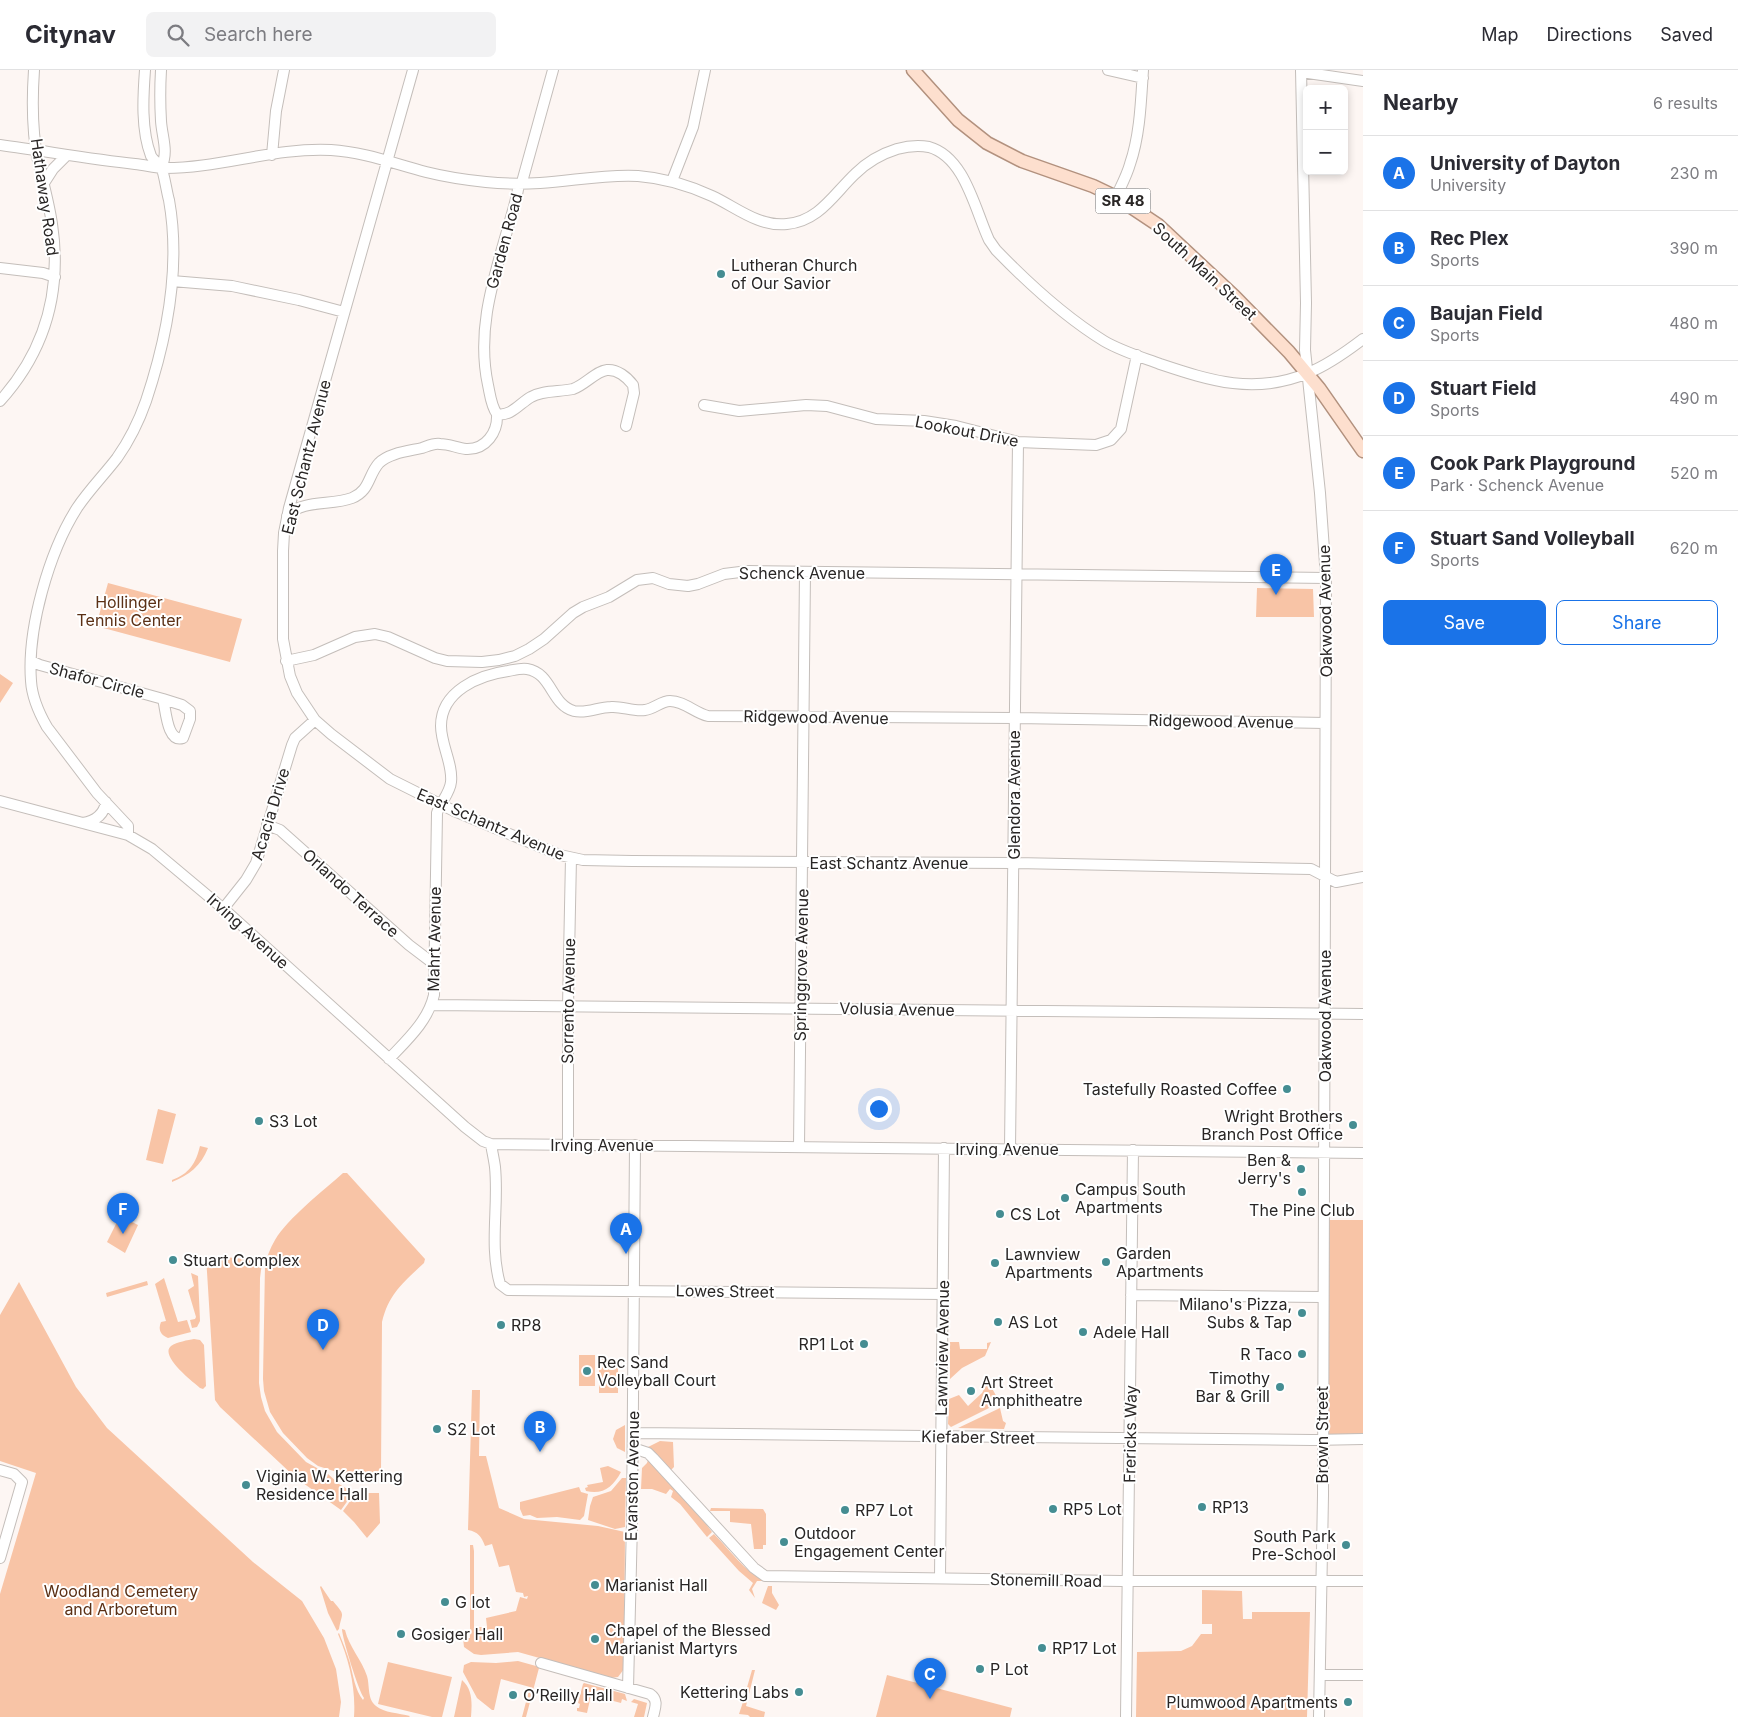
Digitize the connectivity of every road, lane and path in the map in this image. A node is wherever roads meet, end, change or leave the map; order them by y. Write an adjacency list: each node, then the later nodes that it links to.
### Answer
1 (34, 70): 14 (street, Hathaway Road)
2 (146, 70): 18 (street)
3 (162, 70): 18 (street)
4 (284, 70): 16 (street)
5 (413, 70): 17 (street, East Schantz Avenue)
6 (553, 70): 21 (street, Garden Road)
7 (705, 70): 19 (street)
8 (913, 70): 22 (main road, South Main Street / SR 48)
9 (1108, 70): 11 (street)
10 (1301, 71): 12 (street); 29 (street, Oakwood Avenue)
11 (1143, 74): 22 (street)
12 (1363, 80)
13 (0, 146): 14 (street)
14 (36, 150): 15 (street); 20 (street, Hathaway Road)
15 (67, 155): 18 (street); 20 (street)
16 (272, 155): 17 (street); 18 (street)
17 (387, 161): 21 (street); 26 (street, East Schantz Avenue)
18 (161, 168): 25 (street)
19 (672, 181): 21 (street); 28 (street)
20 (44, 183): 24 (street, Hathaway Road)
21 (520, 184): 32 (street, Garden Road)
22 (1116, 197): 29 (main road, South Main Street / SR 48)
23 (0, 268): 24 (street)
24 (55, 277): 30 (street, Hathaway Road)
25 (172, 281): 26 (street); 41 (street)
26 (344, 312): 36 (street, East Schantz Avenue)
27 (1363, 340): 29 (street)
28 (1137, 356): 29 (street); 34 (street, Lookout Drive)
29 (1307, 374): 35 (main road, South Main Street / SR 48); 39 (street, Oakwood Avenue)
30 (0, 401)
31 (704, 405): 34 (street, Lookout Drive)
32 (497, 414): 33 (street); 36 (street)
33 (626, 426)
34 (1018, 442): 38 (street, Glendora Avenue)
35 (1363, 451)
36 (287, 516): 42 (street, East Schantz Avenue)
37 (805, 572): 38 (street, Schenck Avenue); 40 (street, Schenck Avenue); 45 (street, Springgrove Avenue)
38 (1017, 574): 39 (street, Schenck Avenue); 46 (street, Glendora Avenue)
39 (1326, 578): 48 (street, Oakwood Avenue)
40 (515, 656): 42 (street, Schenck Avenue); 43 (street, Ridgewood Avenue)
41 (31, 661): 44 (street, Shafor Circle); 50 (street)
42 (286, 661): 47 (street, East Schantz Avenue)
43 (528, 669): 45 (street, Ridgewood Avenue); 51 (street)
44 (163, 699)
45 (804, 716): 46 (street, Ridgewood Avenue); 56 (street, Springgrove Avenue)
46 (1014, 718): 48 (street, Ridgewood Avenue); 57 (street, Glendora Avenue)
47 (315, 720): 51 (street, East Schantz Avenue); 53 (street, Acacia Drive)
48 (1325, 722): 58 (street, Oakwood Avenue)
49 (0, 801): 52 (street, Irving Avenue)
50 (106, 802): 52 (street); 54 (street)
51 (440, 804): 55 (street, East Schantz Avenue); 61 (street, Mahrt Avenue)
52 (80, 823): 54 (street, Irving Avenue)
53 (267, 825): 60 (street, Acacia Drive); 61 (street, Orlando Terrace)
54 (128, 835): 60 (street, Irving Avenue)
55 (571, 858): 56 (street, East Schantz Avenue); 63 (street, Sorrento Avenue)
56 (802, 862): 57 (street, East Schantz Avenue); 64 (street, Springgrove Avenue)
57 (1014, 863): 58 (street, East Schantz Avenue); 65 (street, Glendora Avenue)
58 (1324, 874): 59 (street, East Schantz Avenue); 66 (street, Oakwood Avenue)
59 (1363, 877)
60 (224, 909): 68 (street, Irving Avenue)
61 (434, 964): 62 (street, Mahrt Avenue)
62 (432, 1005): 63 (street, Volusia Avenue); 68 (street, Mahrt Avenue)
63 (568, 1006): 64 (street, Volusia Avenue); 70 (street, Sorrento Avenue)
64 (800, 1008): 65 (street, Volusia Avenue); 72 (street, Springgrove Avenue)
65 (1012, 1011): 66 (street, Volusia Avenue); 74 (street, Glendora Avenue)
66 (1325, 1014): 67 (street, Volusia Avenue); 76 (street, Oakwood Avenue)
67 (1363, 1014)
68 (389, 1058): 69 (street, Irving Avenue)
69 (491, 1144): 70 (street, Irving Avenue); 78 (street, Lowes Street)
70 (568, 1144): 71 (street, Irving Avenue)
71 (636, 1145): 72 (street, Irving Avenue); 78 (street, Evanston Avenue)
72 (799, 1147): 73 (street, Irving Avenue)
73 (944, 1148): 74 (street, Irving Avenue); 79 (street, Lawnview Avenue)
74 (1010, 1149): 75 (street, Irving Avenue)
75 (1133, 1150): 76 (street, Irving Avenue); 80 (street, Frericks Way)
76 (1324, 1153): 77 (street, Irving Avenue); 81 (street, Brown Street)
77 (1363, 1154)
78 (634, 1291): 79 (street, Lowes Street); 82 (street, Evanston Avenue)
79 (942, 1294): 83 (street, Lawnview Avenue)
80 (1131, 1296): 81 (street); 84 (street, Frericks Way)
81 (1322, 1297): 86 (street, Brown Street)
82 (633, 1433): 83 (street, Kiefaber Street); 87 (street, Evanston Avenue)
83 (941, 1436): 84 (street, Kiefaber Street); 90 (street, Lawnview Avenue)
84 (1130, 1438): 86 (street, Kiefaber Street); 91 (street, Frericks Way)
85 (1363, 1439): 86 (street, Kiefaber Street)
86 (1323, 1440): 93 (street, Brown Street)
87 (632, 1448): 90 (street, Stonemill Road); 97 (street, Evanston Avenue)
88 (0, 1470): 89 (street)
89 (0, 1558)
90 (940, 1578): 91 (street, Stonemill Road)
91 (1128, 1581): 93 (street, Stonemill Road); 99 (street, Frericks Way)
92 (1363, 1581): 93 (street, Stonemill Road)
93 (1321, 1582): 96 (street, Brown Street)
94 (541, 1662): 97 (street)
95 (1363, 1674): 96 (street)
96 (1320, 1675): 100 (street, Brown Street)
97 (628, 1688): 98 (street)
98 (653, 1717)
99 (1126, 1717)
100 (1319, 1717)

